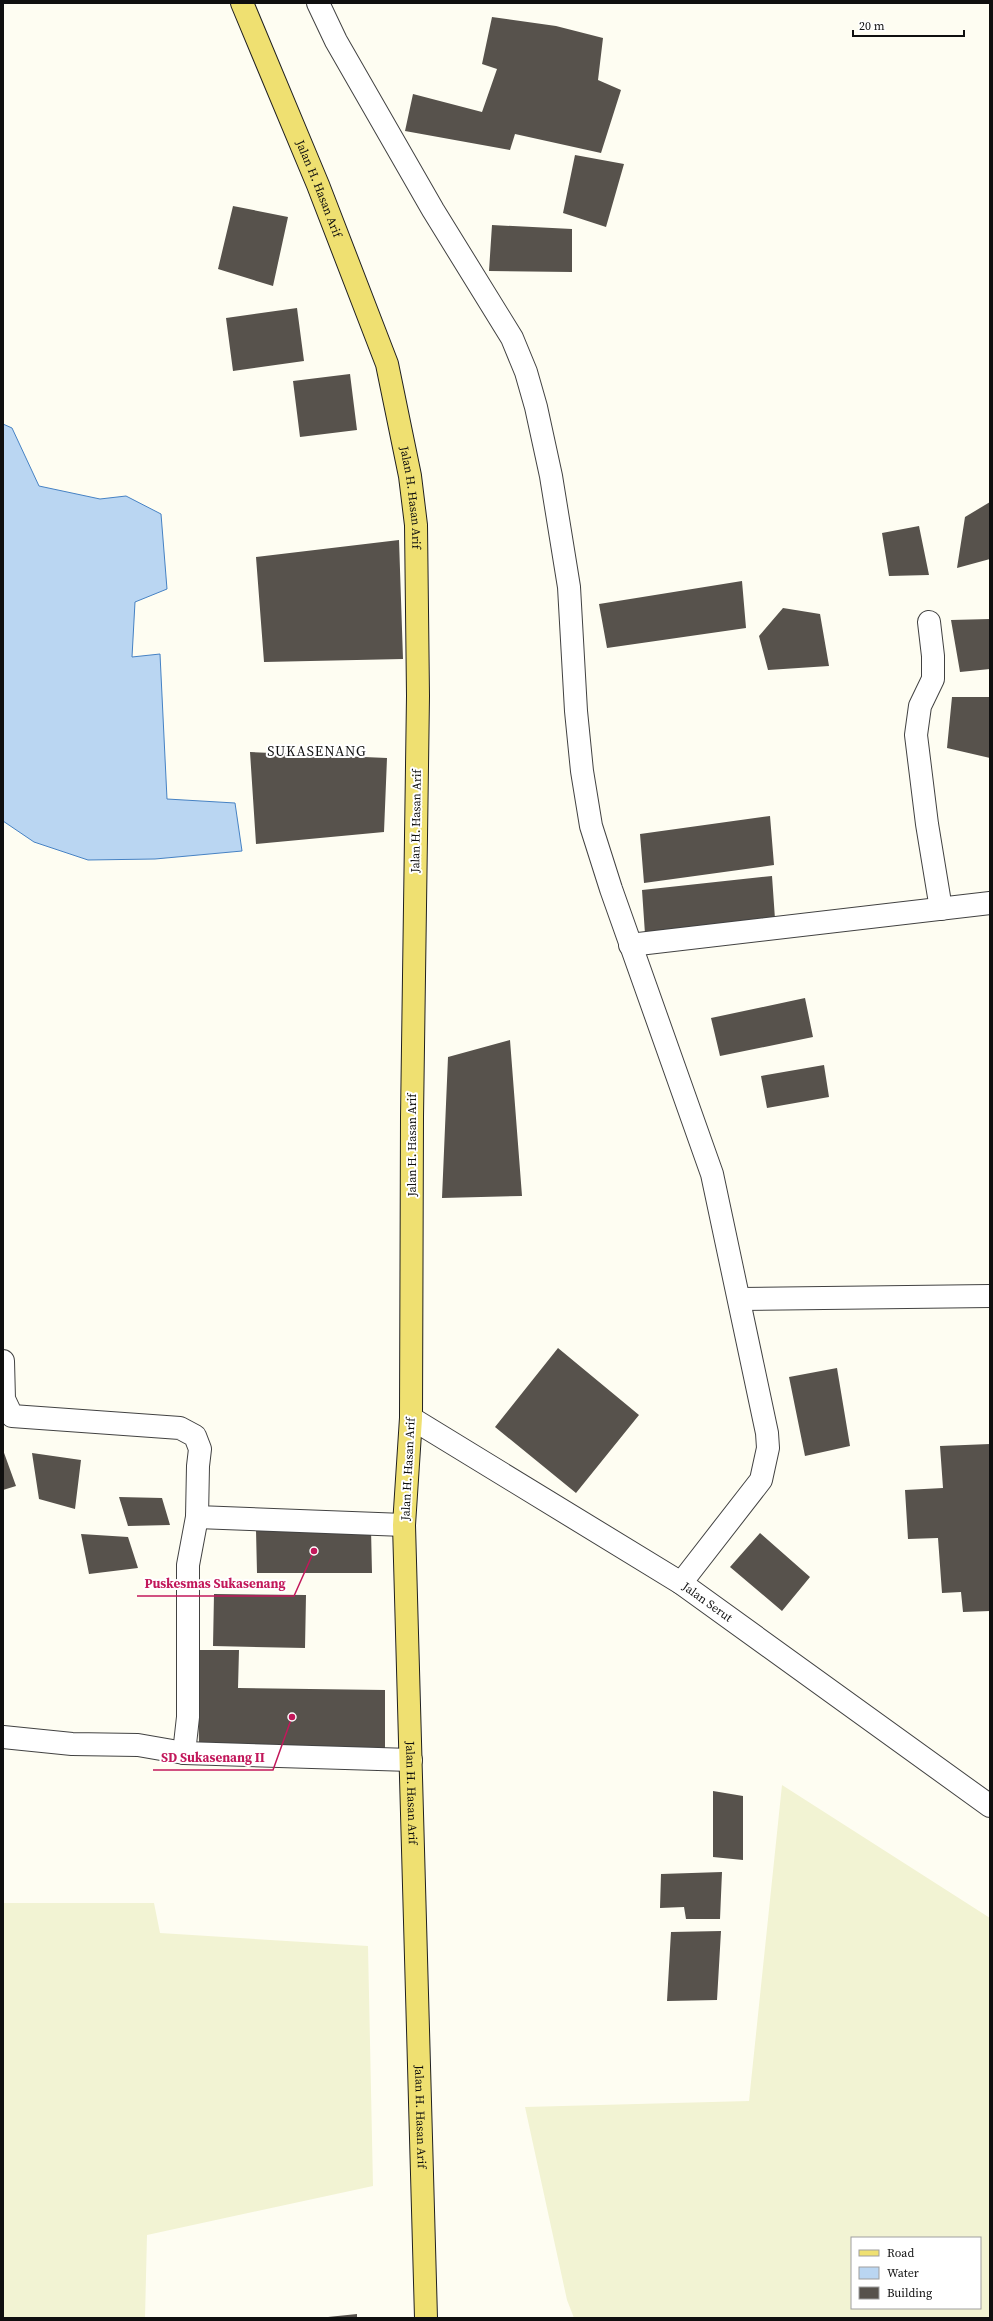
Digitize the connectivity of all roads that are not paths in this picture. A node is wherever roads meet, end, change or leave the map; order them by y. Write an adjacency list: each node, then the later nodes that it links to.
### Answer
1 (242, 3): 10 (main road, Jalan H. Hasan Arif)
2 (318, 3): 6 (street)
3 (929, 622): 5 (street)
4 (990, 903): 5 (street)
5 (941, 909): 6 (street)
6 (630, 945): 8 (street)
7 (990, 1296): 8 (street)
8 (740, 1299): 13 (street)
9 (3, 1361): 11 (street)
10 (411, 1418): 12 (main road, Jalan H. Hasan Arif); 13 (street, Jalan Serut)
11 (197, 1517): 12 (street); 15 (street)
12 (404, 1525): 16 (main road, Jalan H. Hasan Arif)
13 (681, 1583): 17 (street, Jalan Serut)
14 (3, 1737): 15 (street)
15 (184, 1753): 16 (street)
16 (411, 1760): 18 (main road, Jalan H. Hasan Arif)
17 (990, 1806)
18 (426, 2318)

